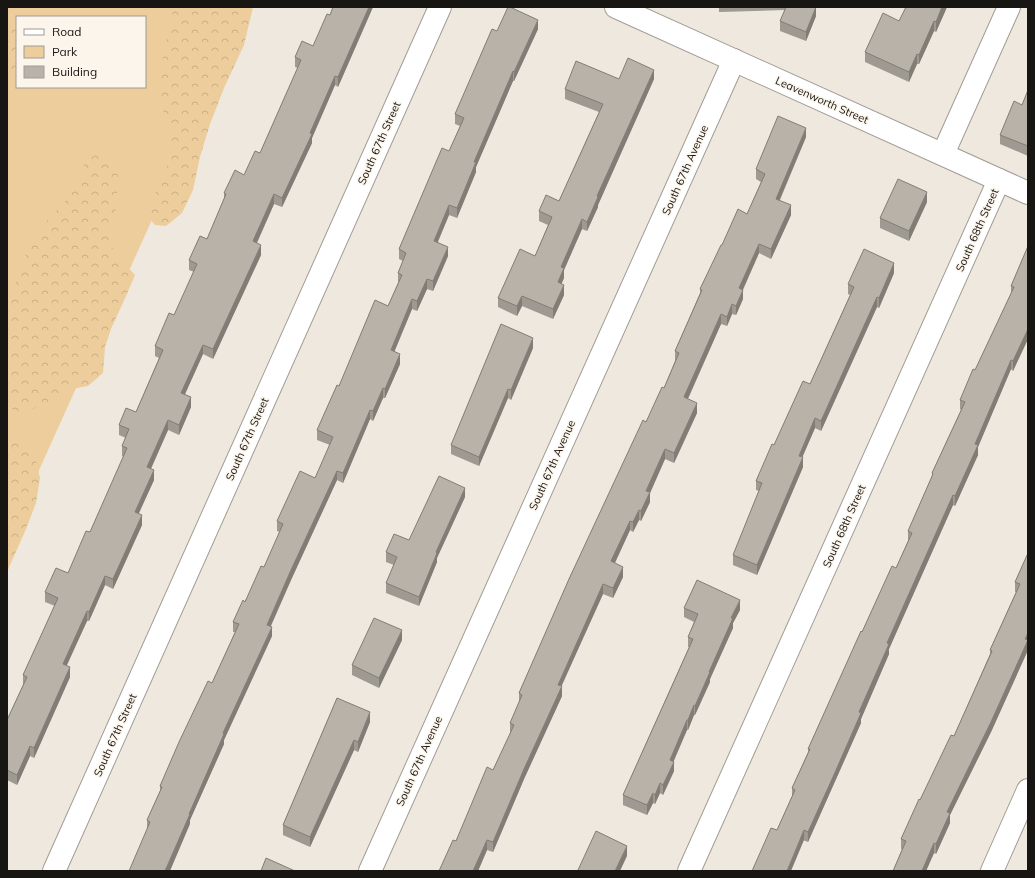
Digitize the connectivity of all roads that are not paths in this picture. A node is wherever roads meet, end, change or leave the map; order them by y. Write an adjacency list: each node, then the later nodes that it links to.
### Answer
1 (440, 7): 9 (street, South 67th Street)
2 (1009, 7): 5 (street)
3 (627, 9): 4 (street, Leavenworth Street)
4 (734, 60): 5 (street, Leavenworth Street); 10 (street, South 67th Avenue)
5 (943, 154): 6 (street, Leavenworth Street)
6 (999, 180): 7 (street, Leavenworth Street); 11 (street, South 68th Street)
7 (1028, 193)
8 (1028, 790): 12 (street)
9 (54, 871)
10 (370, 871)
11 (689, 871)
12 (992, 871)

